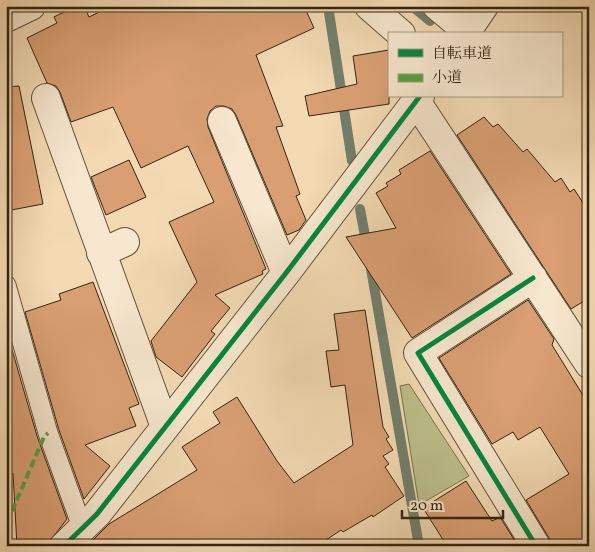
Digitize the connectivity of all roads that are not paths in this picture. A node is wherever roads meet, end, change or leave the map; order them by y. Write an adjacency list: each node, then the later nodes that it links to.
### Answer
1 (32, 6): 5 (street)
2 (369, 6): 6 (street)
3 (437, 6): 7 (street)
4 (484, 6): 7 (street)
5 (6, 18)
6 (400, 32)
7 (466, 32)
8 (46, 98): 15 (street)
9 (418, 99): 11 (street); 12 (street)
10 (222, 121): 11 (street)
11 (286, 273): 15 (street)
12 (533, 278): 14 (street); 18 (street)
13 (6, 285): 16 (lane)
14 (589, 364)
15 (165, 427): 16 (street)
16 (80, 536): 17 (street)
17 (64, 546)
18 (536, 546)

